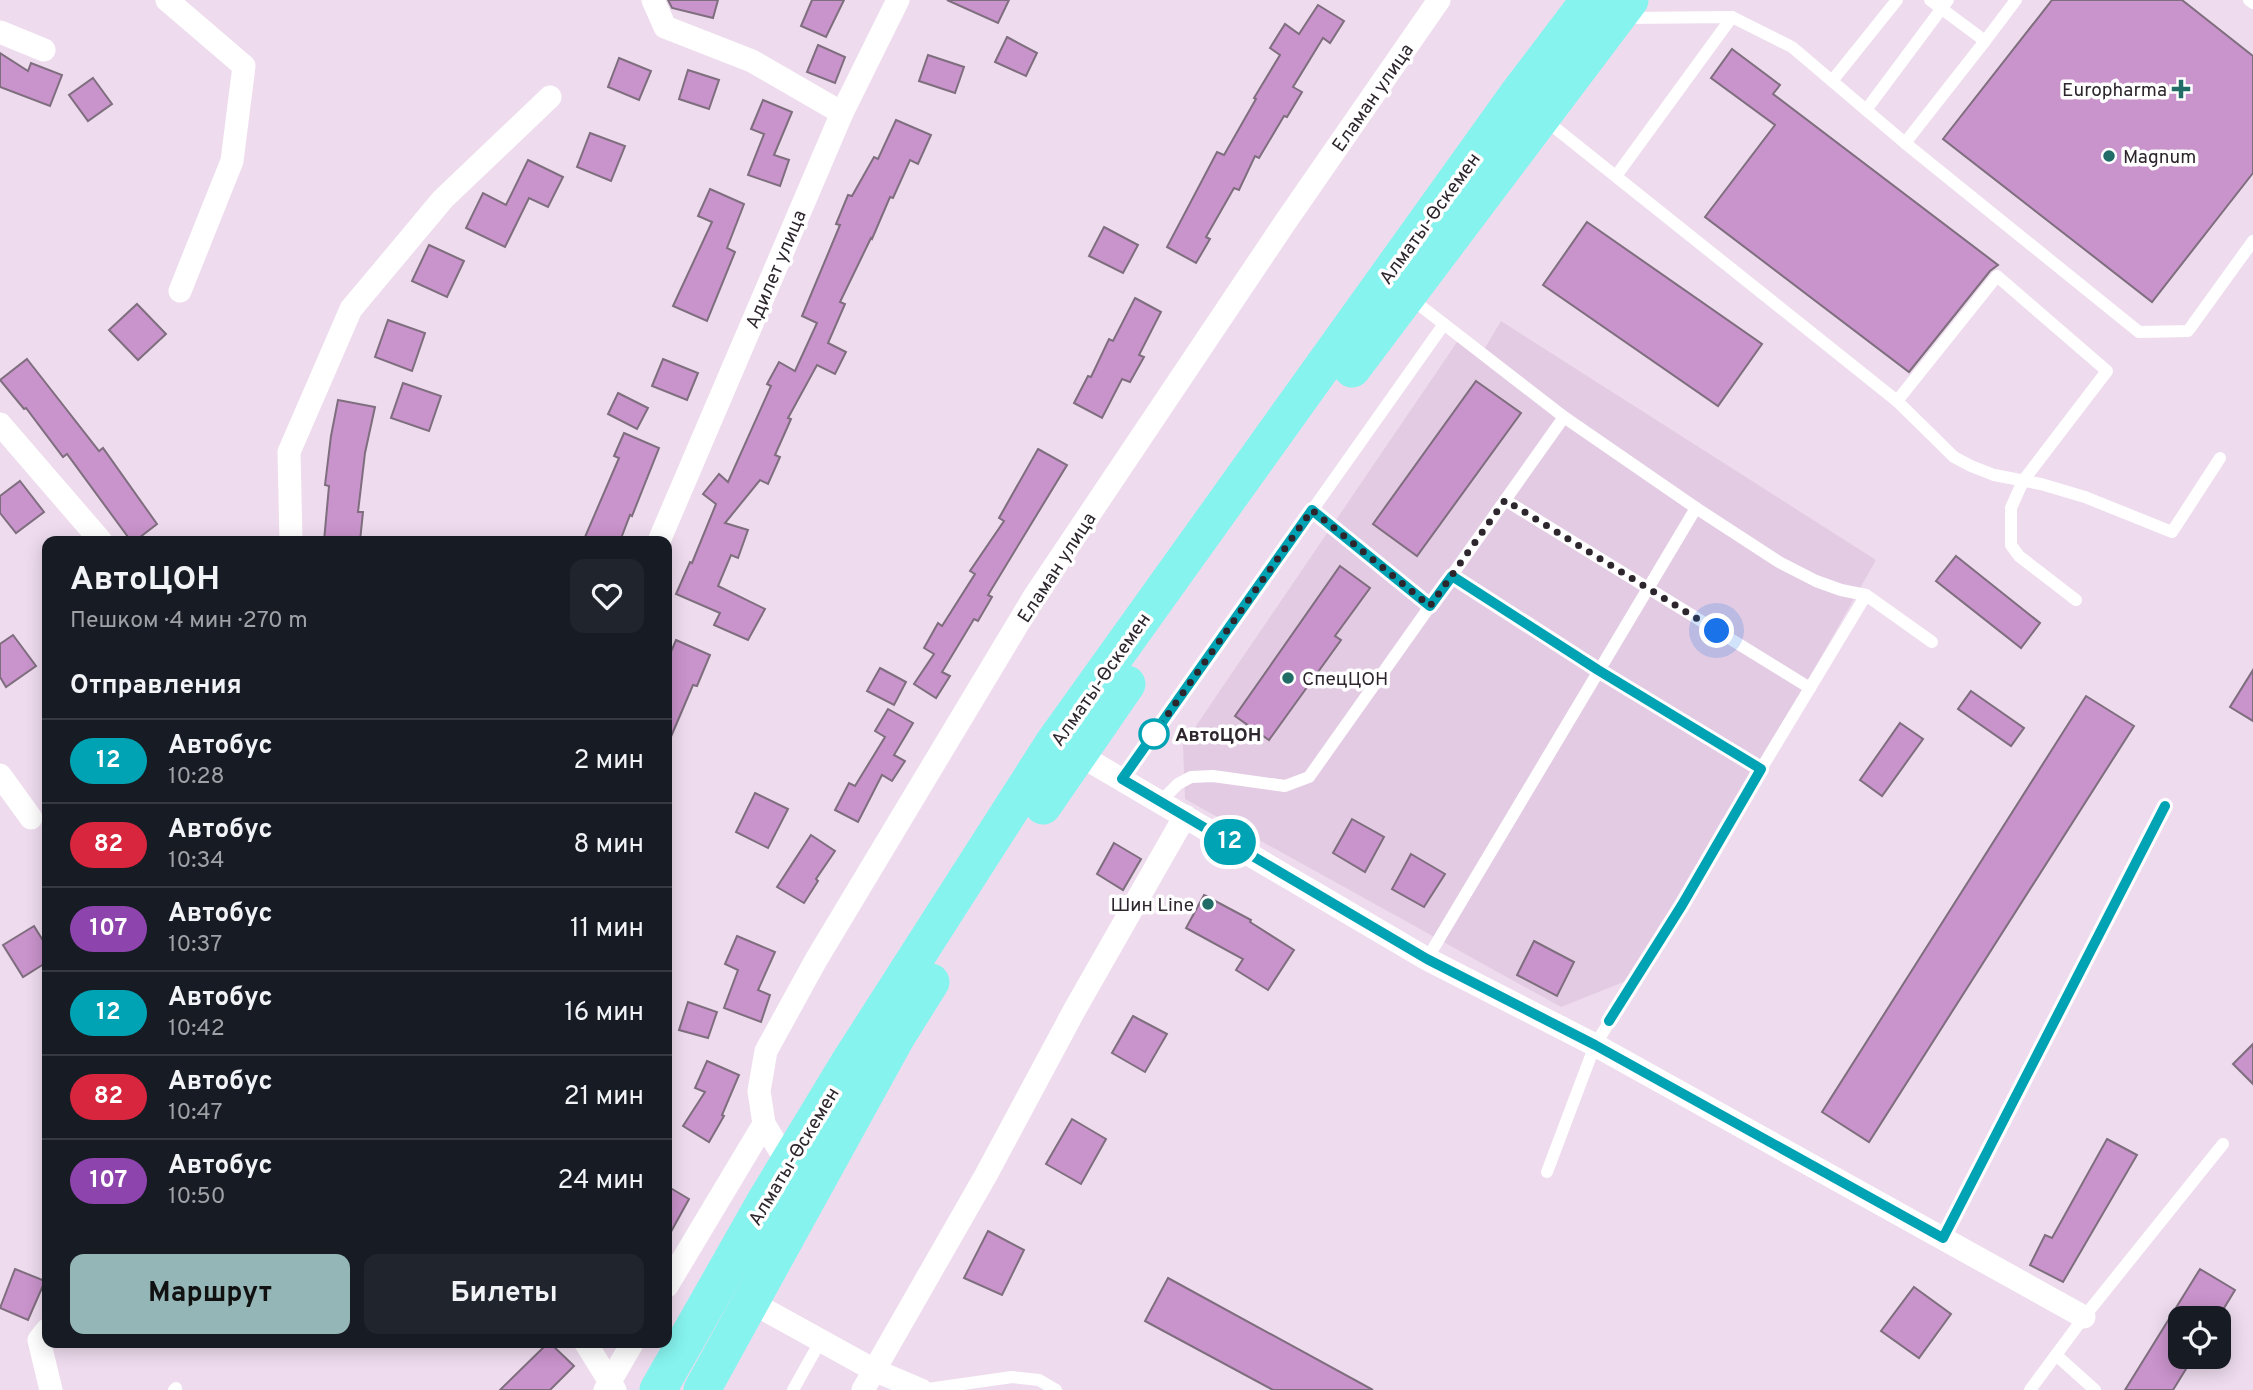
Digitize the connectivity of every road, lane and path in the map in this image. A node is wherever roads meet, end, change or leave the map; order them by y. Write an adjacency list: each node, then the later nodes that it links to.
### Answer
1 (167, 0): 24 (street)
2 (653, 0): 19 (street)
3 (898, 0): 19 (street, Адилет улица)
4 (1439, 0): 57 (street, Еламан улица)
5 (1897, 0): 16 (lane)
6 (1930, 0): 10 (lane)
7 (2016, 0): 14 (lane)
8 (2249, 0): 9 (lane)
9 (2253, 3)
10 (1945, 4): 14 (lane); 18 (lane)
11 (1612, 6): 12 (lane); 20 (main road, Алматы-Өскемен); 56 (main road, Алматы-Өскемен)
12 (1732, 17): 16 (lane); 22 (lane)
13 (0, 32): 15 (street)
14 (1985, 41): 21 (lane)
15 (44, 50)
16 (1832, 81): 18 (lane)
17 (550, 97): 36 (street)
18 (1866, 110): 21 (lane)
19 (842, 113): 37 (street, Адилет улица)
20 (1541, 117): 22 (lane); 25 (main road, Алматы-Өскемен)
21 (1905, 143): 23 (lane)
22 (1616, 176): 27 (lane)
23 (2253, 241)
24 (180, 291)
25 (1406, 294): 26 (lane); 46 (main road, Алматы-Өскемен)
26 (1444, 324): 28 (lane); 34 (lane)
27 (1896, 401): 31 (lane); 31 (lane)
28 (1564, 417): 32 (lane); 33 (lane)
29 (0, 425): 35 (street)
30 (2220, 458): 31 (lane)
31 (2023, 481): 41 (lane)
32 (1505, 500): 38 (lane); 39 (lane)
33 (1696, 508): 39 (lane); 40 (lane)
34 (1312, 510): 42 (lane); 49 (lane)
35 (97, 536)
36 (291, 536)
37 (661, 536)
38 (1452, 576): 42 (lane); 44 (lane)
39 (1647, 589): 44 (lane); 45 (lane)
40 (1866, 595): 43 (lane); 45 (lane)
41 (2076, 600)
42 (1430, 606): 50 (lane)
43 (1932, 642)
44 (1598, 670): 47 (lane); 54 (lane)
45 (1810, 688): 47 (lane)
46 (1078, 754): 49 (street); 56 (main road, Алматы-Өскемен)
47 (1761, 769): 55 (lane)
48 (0, 775): 53 (street)
49 (1122, 779): 50 (street)
50 (1160, 802): 52 (street)
51 (2165, 806): 61 (lane)
52 (1185, 816): 54 (street); 70 (street)
53 (31, 818)
54 (1427, 959): 55 (street)
55 (1595, 1045): 60 (lane); 61 (street)
56 (861, 1071): 59 (main road, Алматы-Өскемен); 63 (main road, Алматы-Өскемен)
57 (764, 1124): 59 (street, Еламан улица); 62 (street)
58 (2223, 1144): 64 (lane)
59 (788, 1164): 73 (main road, Алматы-Өскемен)
60 (1548, 1172)
61 (1943, 1238): 64 (street)
62 (672, 1278)
63 (751, 1302): 66 (street); 74 (main road, Алматы-Өскемен)
64 (2084, 1317): 69 (lane)
65 (42, 1336): 72 (street)
66 (821, 1340): 70 (street); 75 (lane)
67 (588, 1348): 71 (street)
68 (630, 1348): 71 (street)
69 (2056, 1355): 79 (lane); 80 (lane)
70 (874, 1370): 76 (street); 77 (street)
71 (610, 1387)
72 (51, 1390)
73 (659, 1390)
74 (702, 1390)
75 (793, 1390)
76 (863, 1390)
77 (921, 1390): 78 (lane)
78 (1056, 1390)
79 (2030, 1390)
80 (2095, 1390)

